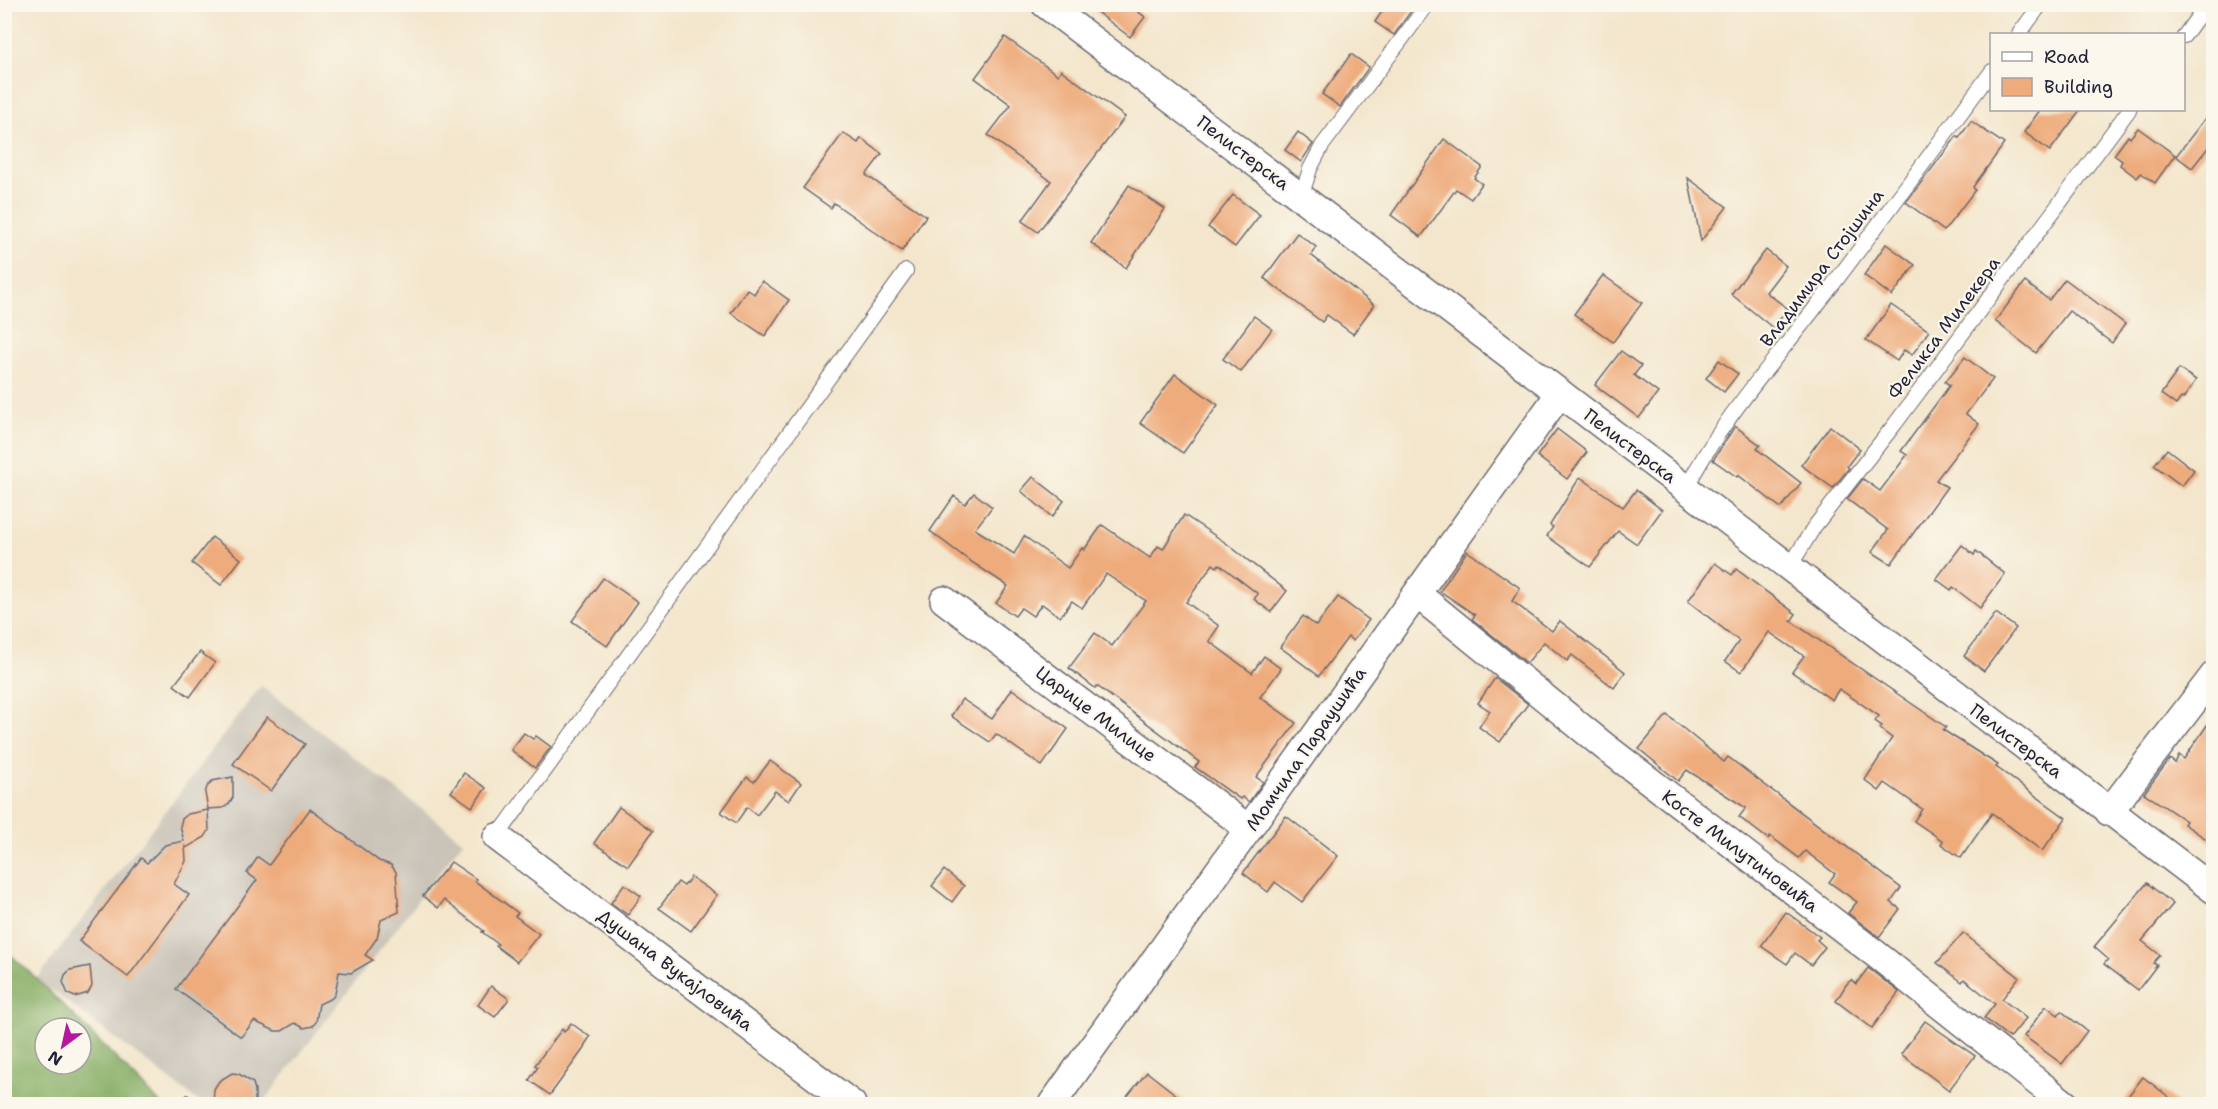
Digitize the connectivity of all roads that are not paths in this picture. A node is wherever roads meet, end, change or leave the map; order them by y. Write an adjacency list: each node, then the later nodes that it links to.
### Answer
1 (1045, 4): 9 (street, Пелистерска)
2 (1428, 4): 9 (lane)
3 (2041, 4): 5 (lane)
4 (2207, 4): 6 (lane)
5 (2020, 33)
6 (2185, 35)
7 (1990, 74): 12 (lane, Владимира Стојшина)
8 (2128, 111): 13 (lane, Феликса Милекера)
9 (1301, 197): 11 (street, Пелистерска)
10 (906, 272): 19 (lane)
11 (1560, 393): 12 (street, Пелистерска); 14 (street, Момчила Параушића)
12 (1686, 489): 13 (street, Пелистерска)
13 (1789, 568): 17 (street, Пелистерска)
14 (1417, 594): 18 (street, Момчила Параушића); 23 (street, Косте Милутиновића)
15 (944, 600): 18 (street, Царице Милице)
16 (2214, 675): 17 (street)
17 (2109, 812): 20 (street, Пелистерска)
18 (1249, 829): 22 (street, Момчила Параушића)
19 (497, 837): 21 (street, Душана Вукајловића)
20 (2214, 890)
21 (852, 1104)
22 (1052, 1104)
23 (2065, 1104)

